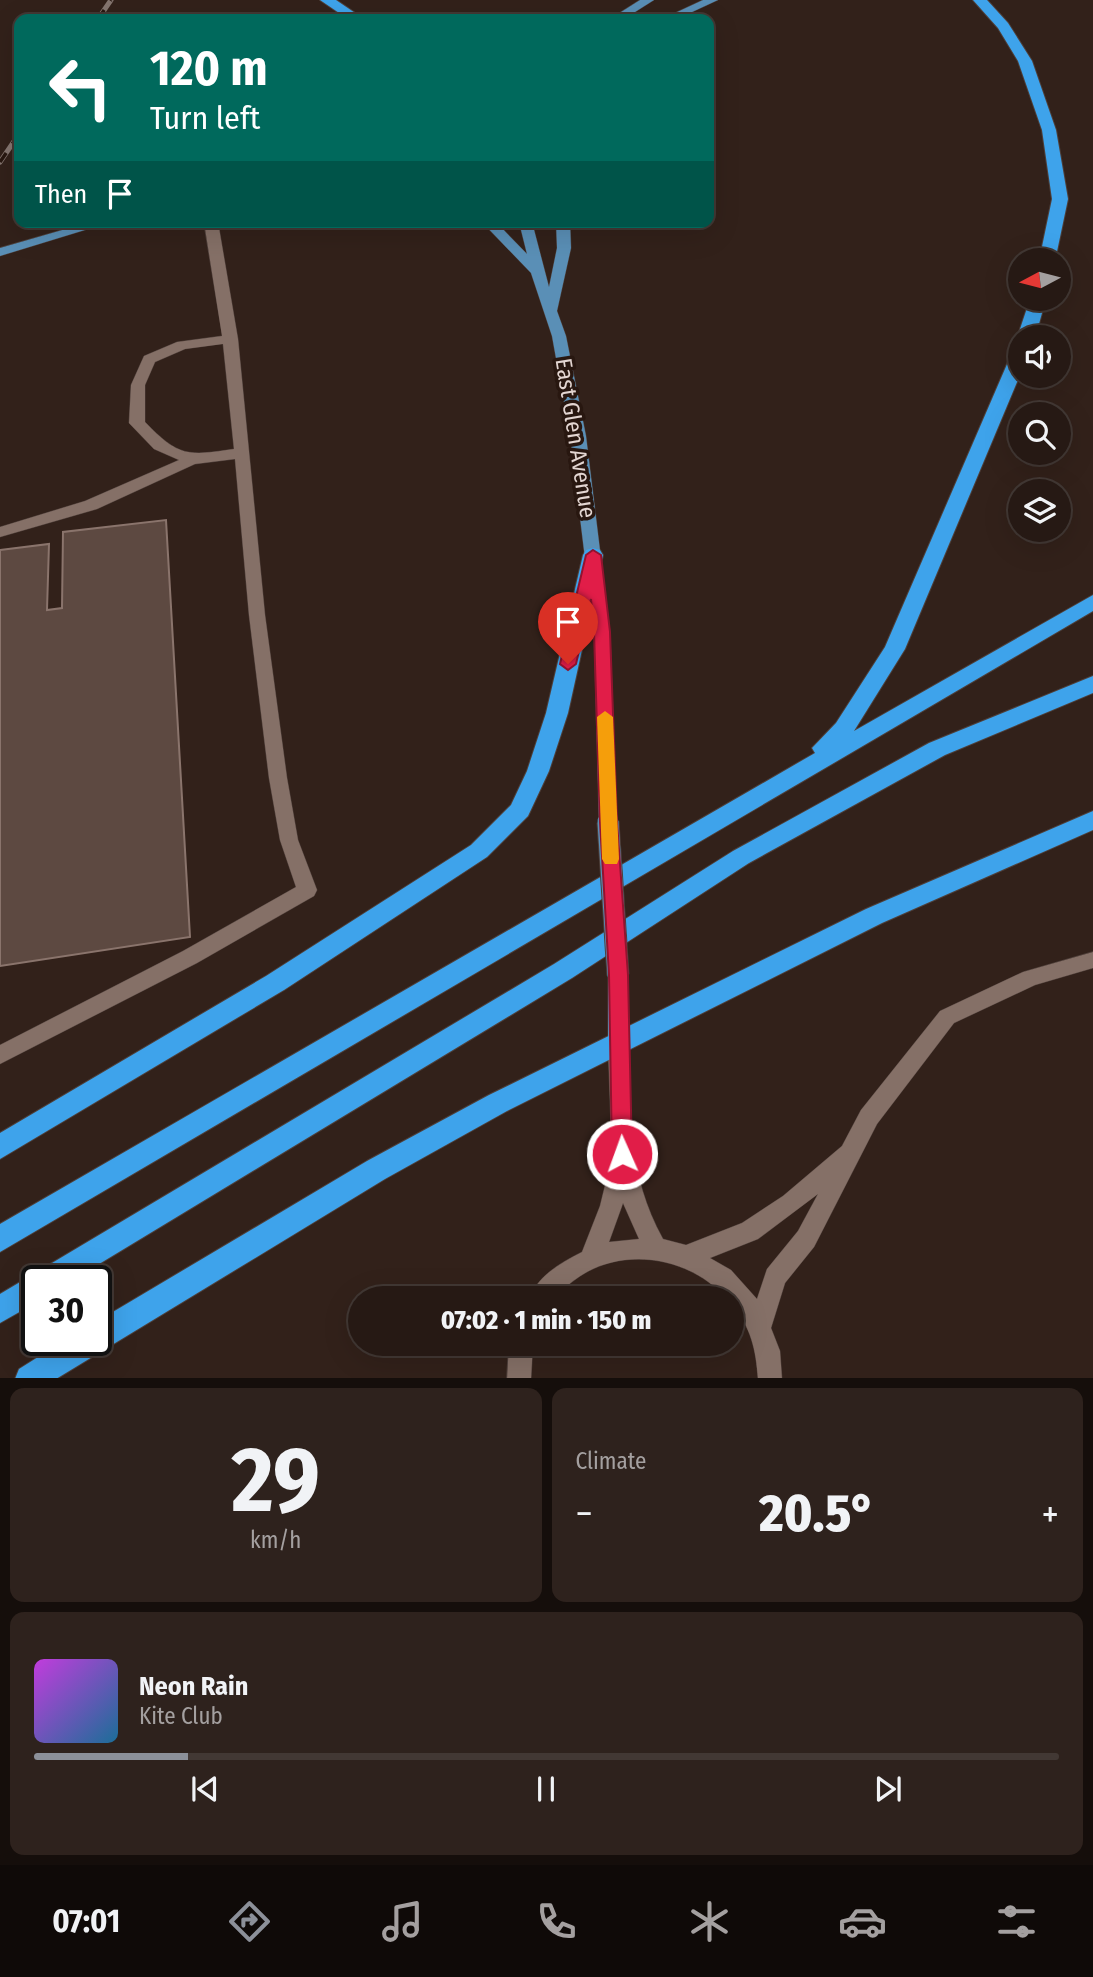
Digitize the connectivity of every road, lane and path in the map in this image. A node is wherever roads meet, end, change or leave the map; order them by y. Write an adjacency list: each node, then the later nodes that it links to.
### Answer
1 (327, 0): 5 (highway)
2 (649, 0): 6 (main road)
3 (712, 0): 7 (main road)
4 (980, 0): 13 (highway)
5 (349, 14)
6 (625, 14)
7 (680, 14)
8 (84, 228): 14 (main road)
9 (212, 228): 17 (street)
10 (494, 228): 15 (main road, East Glen Avenue)
11 (529, 228): 15 (main road, East Glen Avenue)
12 (563, 228): 16 (main road)
13 (1050, 248)
14 (4, 251)
15 (537, 272): 16 (main road, East Glen Avenue)
16 (551, 310): 22 (main road, East Glen Avenue)
17 (231, 339): 19 (street); 20 (street)
18 (1008, 383): 25 (highway)
19 (242, 453): 20 (street); 29 (street)
20 (192, 460): 21 (street)
21 (0, 532)
22 (593, 555): 28 (main road, East Glen Avenue, bridge); 31 (highway)
23 (1093, 602): 25 (highway)
24 (1093, 684): 37 (highway)
25 (797, 773): 33 (highway)
26 (1093, 820): 28 (highway)
27 (1093, 960): 30 (street)
28 (618, 1045): 32 (street, East Glen Avenue); 41 (highway)
29 (0, 1055)
30 (856, 1146): 35 (street); 42 (street)
31 (0, 1147)
32 (622, 1154): 34 (street, East Glen Avenue); 36 (street, East Glen Avenue)
33 (0, 1240)
34 (656, 1248): 35 (street); 36 (street)
35 (686, 1256): 42 (street)
36 (591, 1259): 38 (street)
37 (74, 1265)
38 (553, 1286)
39 (21, 1297): 40 (highway)
40 (0, 1309)
41 (112, 1328)
42 (759, 1328): 47 (street)
43 (66, 1356): 45 (highway)
44 (520, 1356): 46 (street)
45 (29, 1378)
46 (519, 1378)
47 (770, 1378)

